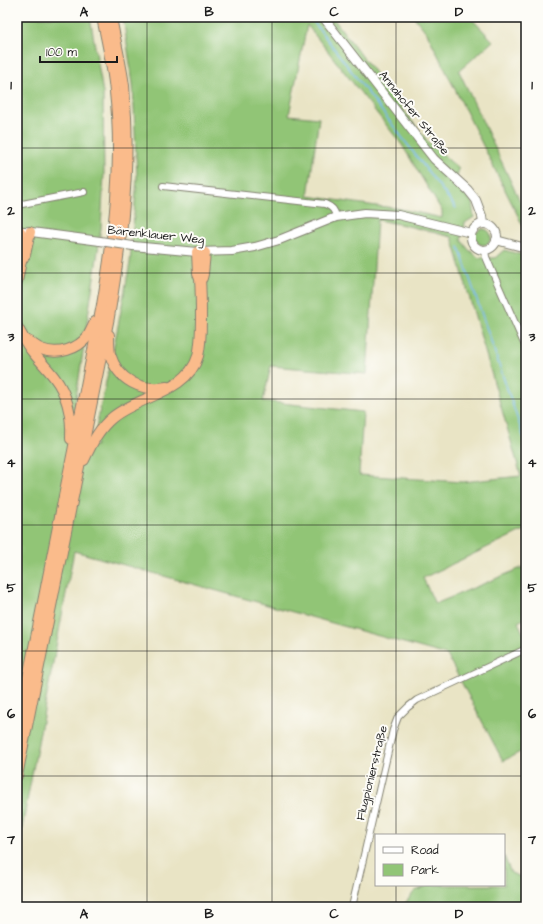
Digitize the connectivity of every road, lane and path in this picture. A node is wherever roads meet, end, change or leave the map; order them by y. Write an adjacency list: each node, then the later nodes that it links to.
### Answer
1 (102, 17): 16 (highway)
2 (111, 17): 17 (highway)
3 (323, 17): 8 (street, Annahofer Straße)
4 (163, 186): 7 (street)
5 (84, 192): 6 (street)
6 (17, 205)
7 (336, 217): 10 (street, Bärenklauer Weg); 14 (street, Bärenklauer Weg)
8 (483, 224): 10 (street); 11 (street)
9 (22, 231): 14 (street, Bärenklauer Weg, bridge); 15 (highway)
10 (472, 233): 13 (street)
11 (496, 240): 12 (street); 13 (street)
12 (526, 248)
13 (485, 250): 19 (street)
14 (201, 252): 20 (highway)
15 (17, 281)
16 (102, 305): 18 (highway); 21 (highway)
17 (109, 317): 20 (highway); 22 (highway)
18 (19, 330): 21 (highway)
19 (526, 348)
20 (173, 385): 22 (highway)
21 (70, 465): 24 (highway)
22 (77, 478): 25 (highway)
23 (526, 649): 26 (street, Flugpionierstraße)
24 (17, 733)
25 (17, 776)
26 (352, 907)

